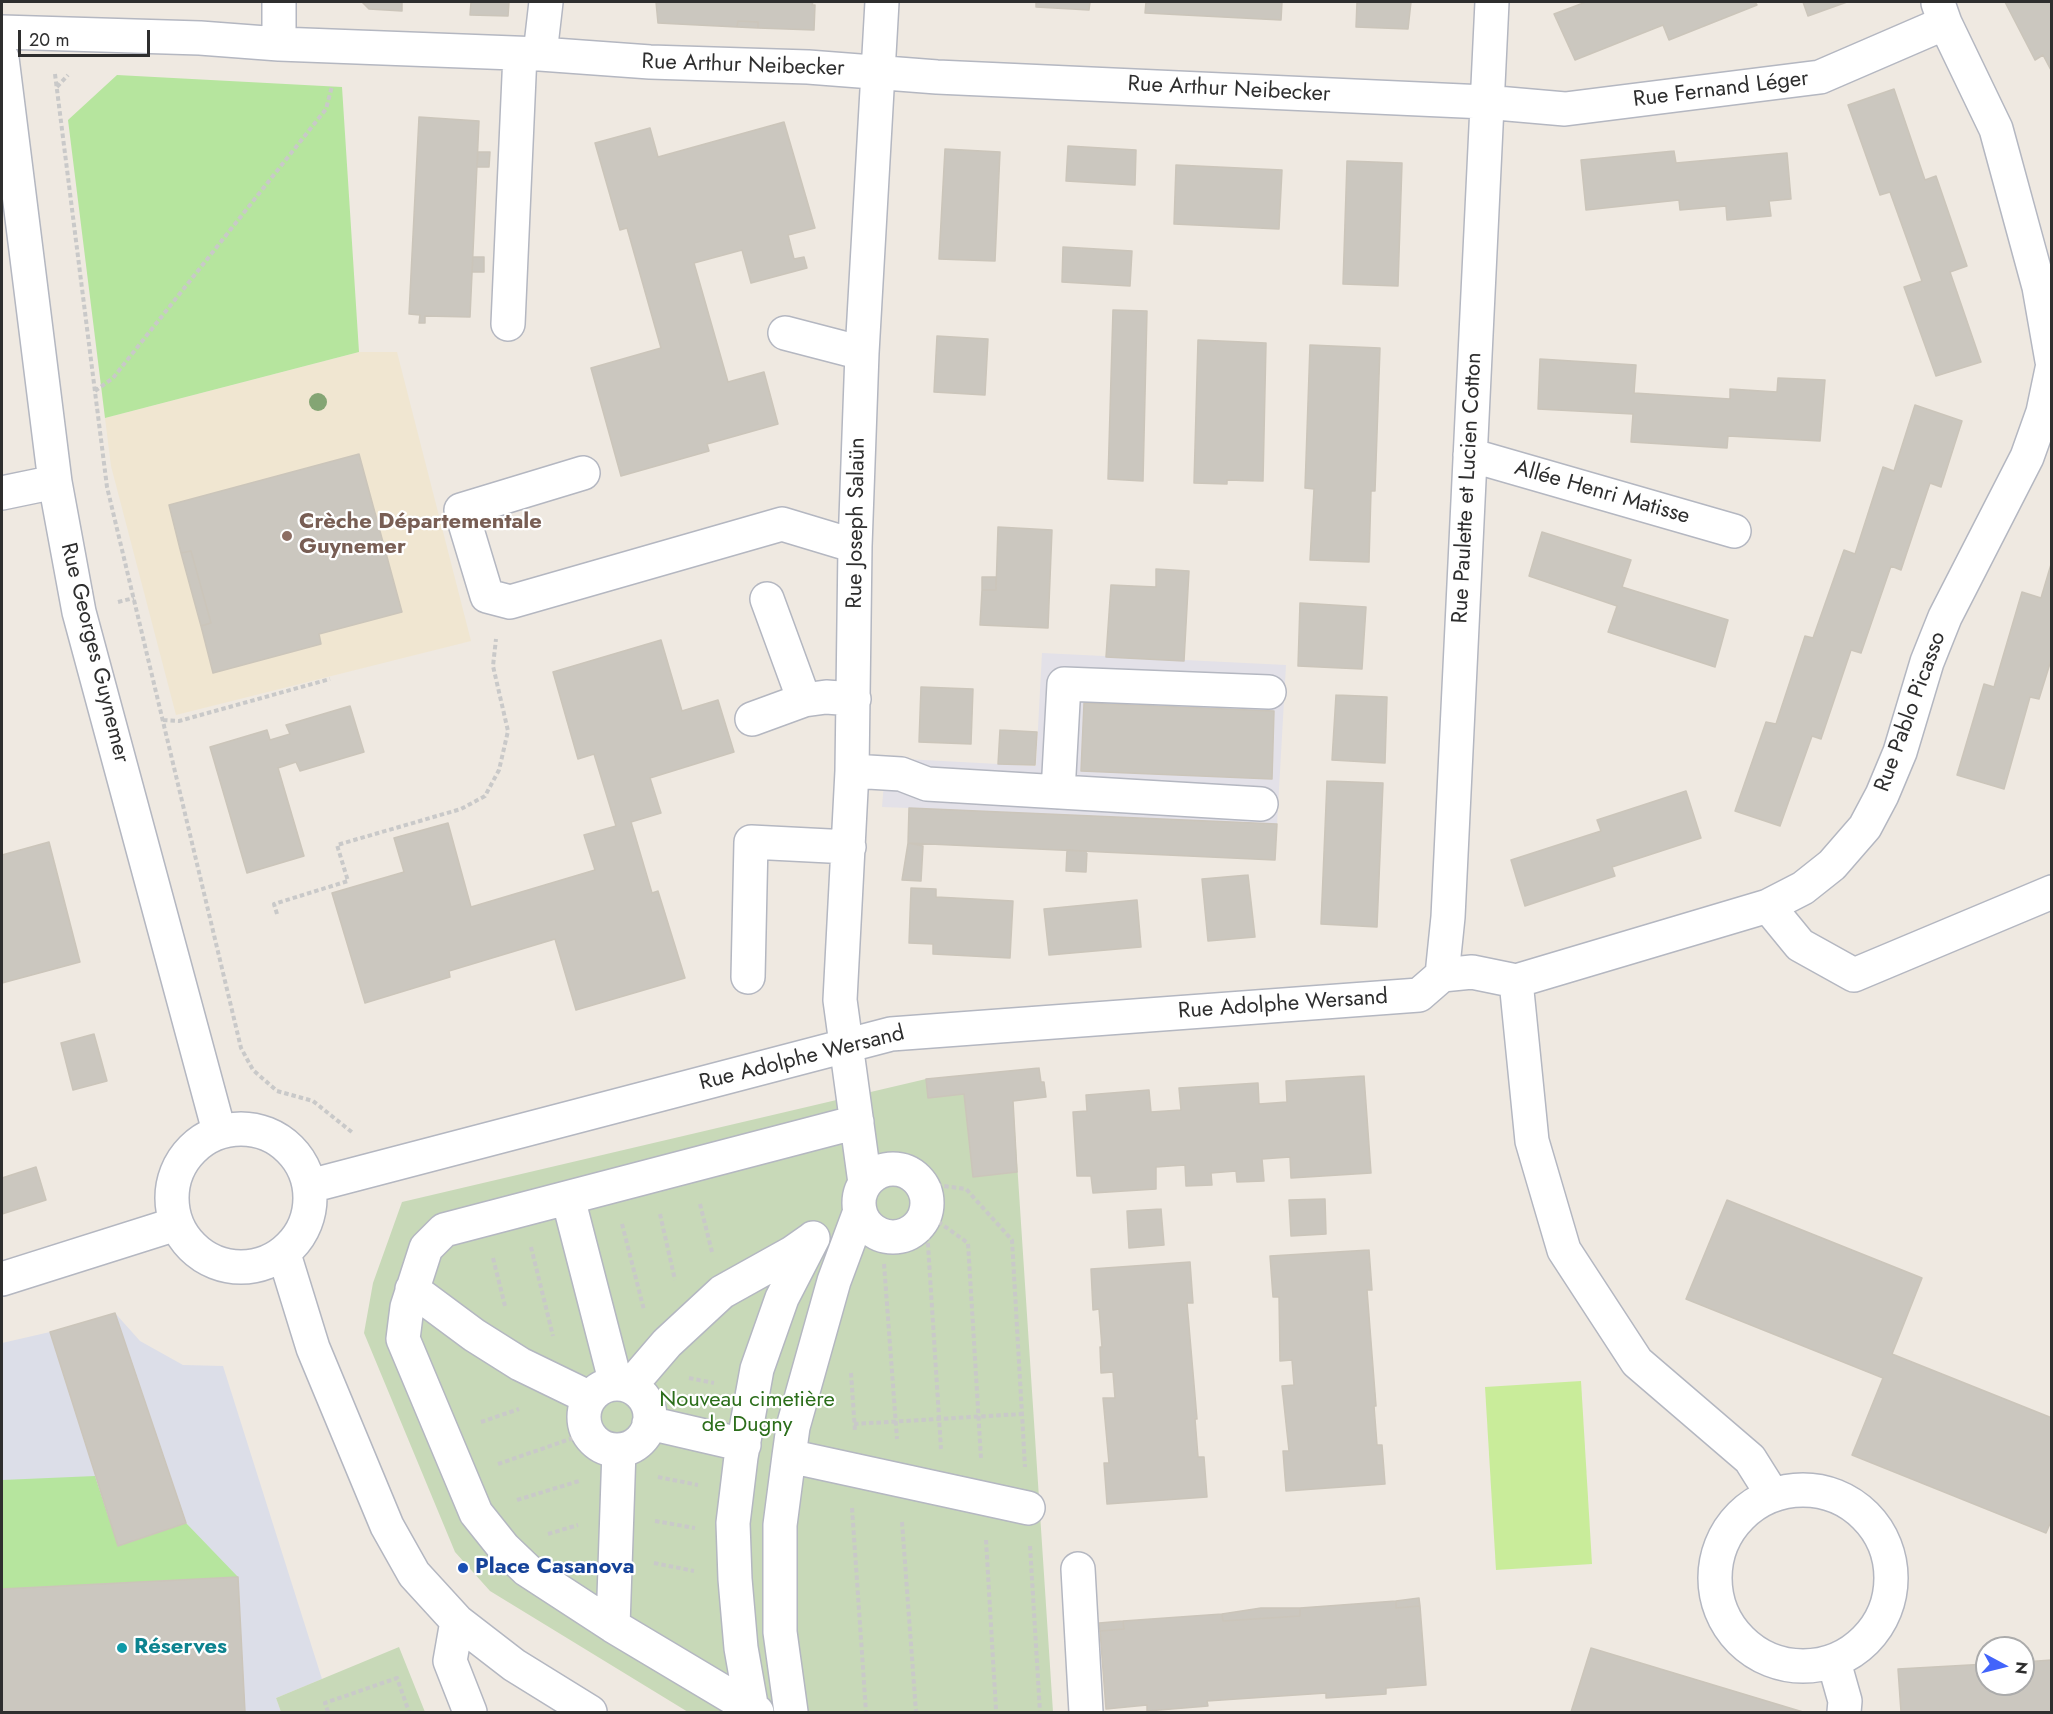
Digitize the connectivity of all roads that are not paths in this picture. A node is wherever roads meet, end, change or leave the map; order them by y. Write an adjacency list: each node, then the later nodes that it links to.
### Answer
1 (279, 2): 7 (street)
2 (546, 2): 8 (street)
3 (882, 2): 10 (street, Rue Joseph Salaün)
4 (1492, 2): 11 (street, Rue Paulette et Lucien Cotton)
5 (1942, 12): 11 (street, Rue Fernand Léger); 15 (street)
6 (2, 32): 7 (street, Rue Arthur Neibecker)
7 (279, 45): 8 (street, Rue Arthur Neibecker)
8 (530, 54): 10 (street, Rue Arthur Neibecker); 12 (street)
9 (2, 58): 19 (street, Rue Georges Guynemer)
10 (879, 72): 11 (street, Rue Arthur Neibecker); 14 (street, Rue Joseph Salaün)
11 (1485, 102): 17 (street, Rue Paulette et Lucien Cotton)
12 (508, 324)
13 (784, 333): 14 (street)
14 (862, 353): 22 (street, Rue Joseph Salaün)
15 (2052, 361)
16 (2052, 369): 33 (street, Rue Pablo Picasso)
17 (1470, 455): 21 (street, Allée Henri Matisse); 34 (street, Rue Paulette et Lucien Cotton)
18 (583, 473): 22 (street)
19 (55, 482): 20 (street); 39 (street, Rue Georges Guynemer)
20 (2, 493)
21 (1734, 531)
22 (855, 546): 25 (street, Rue Joseph Salaün)
23 (767, 599): 26 (street)
24 (1269, 692): 29 (street)
25 (854, 699): 26 (street); 28 (street, Rue Joseph Salaün)
26 (804, 700): 27 (street)
27 (752, 719)
28 (852, 771): 29 (street); 31 (street, Rue Joseph Salaün)
29 (1058, 792): 30 (street)
30 (1261, 804)
31 (849, 847): 35 (street); 37 (street, Rue Joseph Salaün)
32 (2052, 892): 33 (street)
33 (1768, 906): 36 (street, Rue Pablo Picasso)
34 (1442, 975): 36 (street, Rue Pablo Picasso); 37 (street, Rue Adolphe Wersand)
35 (748, 977)
36 (1516, 981): 53 (street)
37 (846, 1045): 38 (street, Rue Joseph Salaün); 40 (street, Rue Adolphe Wersand)
38 (857, 1122): 41 (street, Rue Joseph Salaün); 42 (street)
39 (219, 1131): 40 (street); 43 (street)
40 (310, 1186): 45 (street)
41 (863, 1197): 41 (street); 44 (street); 52 (street)
42 (568, 1198): 47 (street); 48 (street)
43 (176, 1224): 45 (street); 46 (street)
44 (813, 1238): 48 (street); 50 (street)
45 (284, 1254): 56 (street)
46 (2, 1279)
47 (412, 1289): 48 (street); 57 (street)
48 (612, 1389): 49 (street); 51 (street)
49 (649, 1423): 50 (street); 51 (street)
50 (744, 1445): 59 (street)
51 (619, 1450): 57 (street)
52 (789, 1456): 54 (street); 62 (street)
53 (1772, 1494): 58 (street); 58 (street)
54 (1028, 1508)
55 (1078, 1569): 63 (street)
56 (457, 1621): 60 (street); 61 (street)
57 (612, 1626): 59 (street)
58 (1834, 1662): 64 (street)
59 (754, 1711)
60 (470, 1713)
61 (590, 1713)
62 (791, 1713)
63 (1086, 1713)
64 (1844, 1713)

